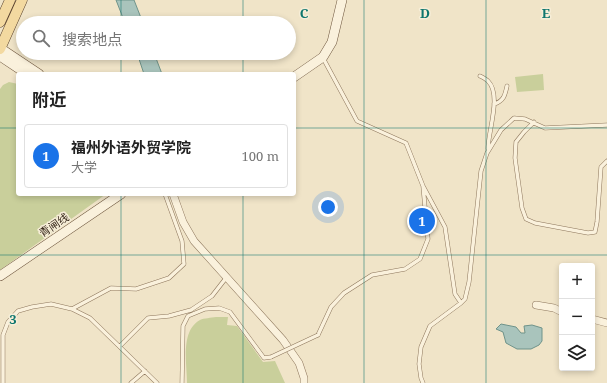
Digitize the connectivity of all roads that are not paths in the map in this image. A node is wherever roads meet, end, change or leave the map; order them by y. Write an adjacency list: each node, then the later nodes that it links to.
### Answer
1 (10, 0): 4 (main road)
2 (22, 0): 5 (main road)
3 (342, 0): 7 (main road)
4 (0, 22)
5 (0, 48): 8 (main road)
6 (0, 56): 10 (main road)
7 (323, 57): 12 (main road); 20 (lane)
8 (16, 59)
9 (18, 60): 11 (main road)
10 (24, 72)
11 (36, 72)
12 (296, 76)
13 (480, 76): 15 (lane)
14 (508, 86): 15 (lane)
15 (494, 104): 18 (lane)
16 (534, 122): 17 (lane); 18 (lane); 19 (lane)
17 (607, 125)
18 (488, 150): 26 (lane)
19 (607, 161)
20 (423, 186): 26 (lane); 37 (lane, bridge)
21 (118, 196): 24 (main road, 青闸线)
22 (166, 196): 28 (lane)
23 (174, 196): 25 (street)
24 (0, 276)
25 (226, 278): 32 (lane); 38 (street)
26 (461, 303): 39 (lane)
27 (536, 305): 29 (street)
28 (72, 309): 32 (lane); 34 (lane)
29 (559, 310)
30 (595, 320): 31 (street)
31 (607, 323)
32 (120, 346): 33 (lane)
33 (145, 371): 35 (lane); 36 (lane)
34 (2, 383)
35 (131, 383)
36 (157, 383)
37 (182, 383)
38 (304, 383)
39 (423, 383)

